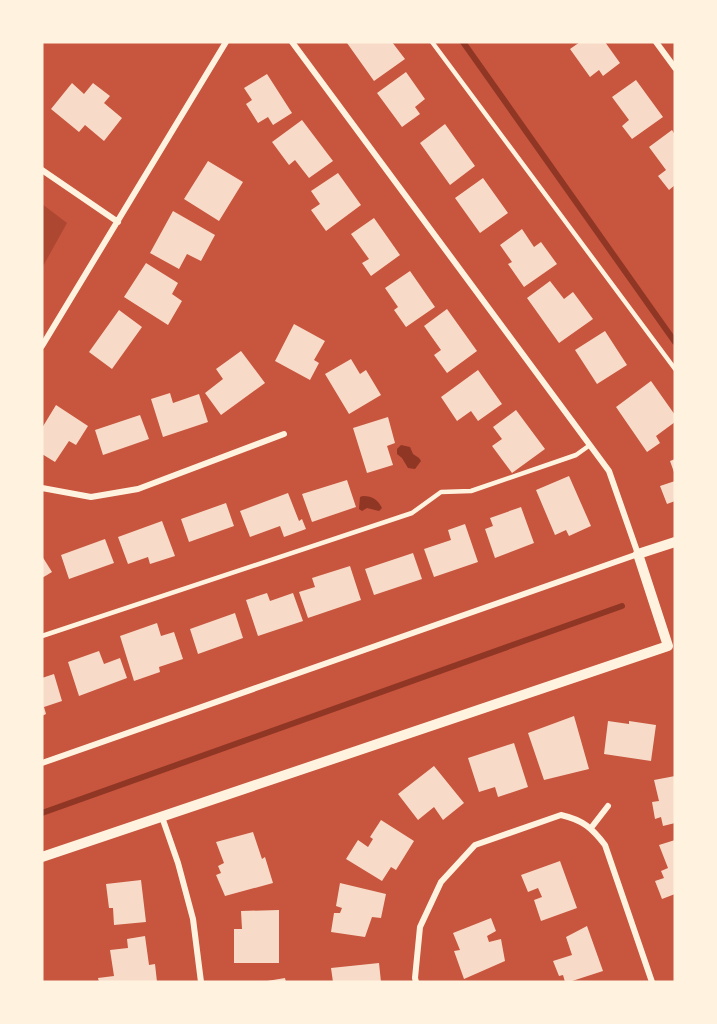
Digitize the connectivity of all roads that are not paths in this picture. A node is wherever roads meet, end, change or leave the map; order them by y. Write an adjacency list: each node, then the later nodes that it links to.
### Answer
1 (226, 42): 7 (street)
2 (292, 42): 11 (street)
3 (432, 42): 9 (lane)
4 (656, 42): 5 (street)
5 (675, 68)
6 (42, 170): 7 (street)
7 (118, 222): 8 (street)
8 (42, 346)
9 (675, 369)
10 (284, 434): 12 (street)
11 (590, 445): 14 (street); 15 (lane)
12 (42, 489)
13 (675, 542): 14 (street)
14 (638, 554): 16 (street); 17 (street)
15 (42, 636)
16 (672, 645): 19 (street)
17 (42, 763)
18 (608, 806): 20 (street)
19 (162, 817): 21 (street); 23 (street)
20 (591, 828): 22 (street); 24 (street)
21 (42, 857)
22 (416, 980)
23 (201, 982)
24 (652, 982)

